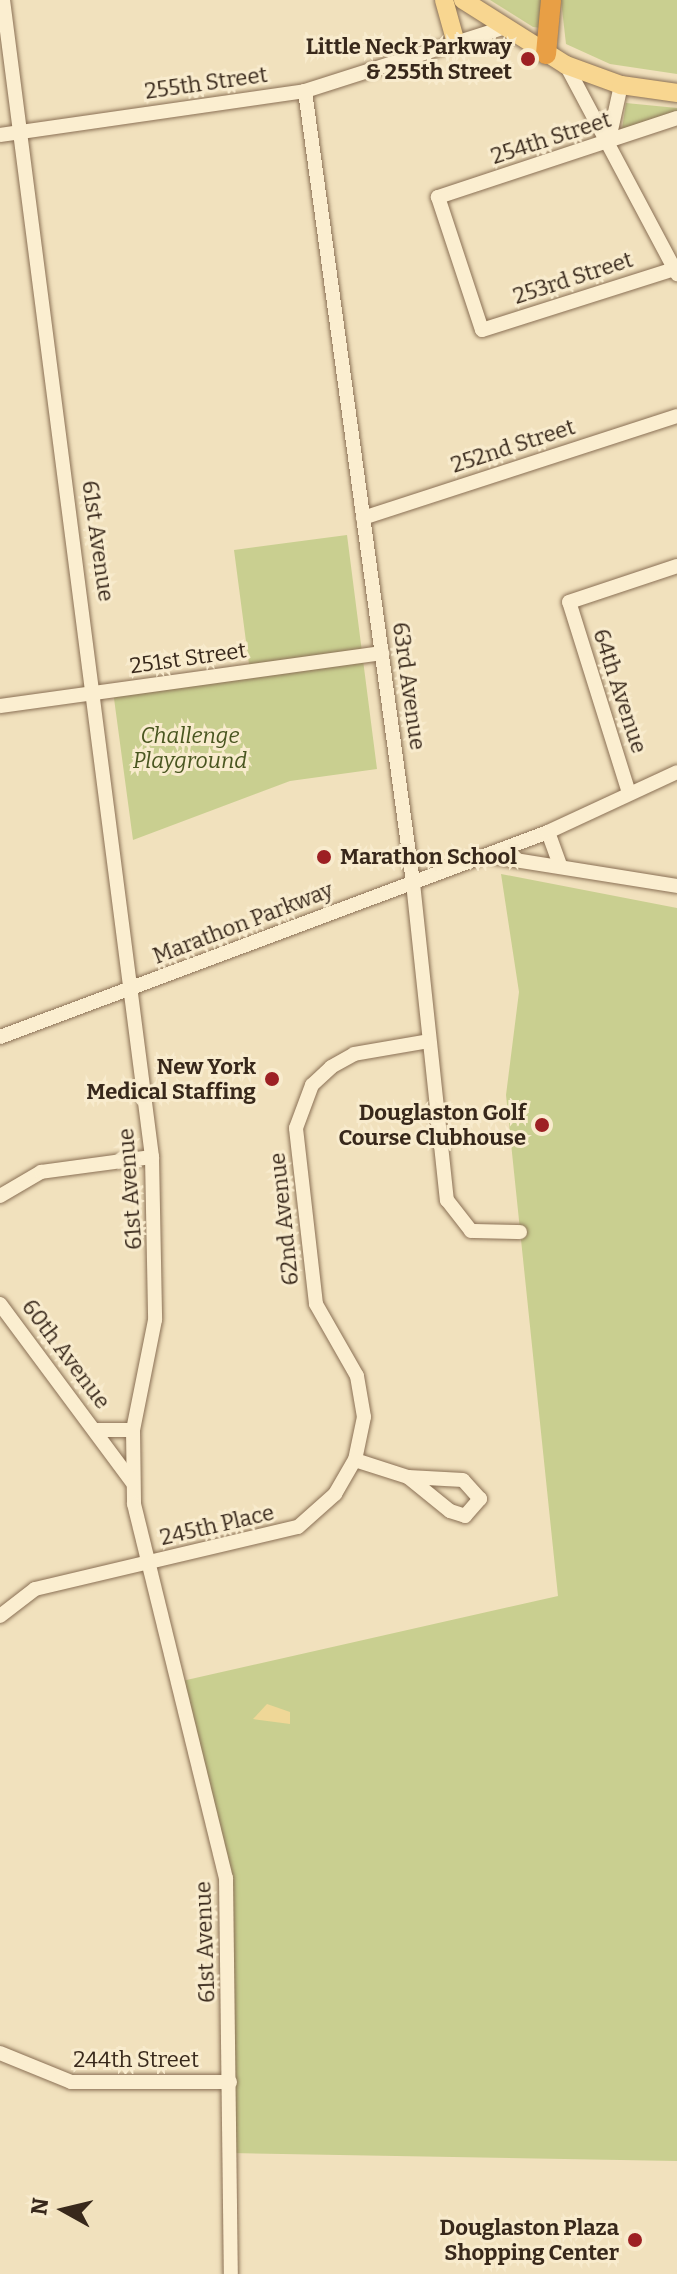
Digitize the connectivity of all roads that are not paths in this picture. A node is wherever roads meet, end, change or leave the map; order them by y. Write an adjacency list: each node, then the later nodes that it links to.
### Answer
1 (3, 0): 13 (street, 61st Avenue)
2 (444, 0): 6 (main road)
3 (463, 0): 5 (main road)
4 (551, 0): 7 (highway)
5 (506, 27): 6 (street, 255th Street); 7 (main road)
6 (456, 43): 10 (street, 255th Street)
7 (546, 54): 8 (main road)
8 (566, 65): 9 (main road); 15 (street)
9 (621, 85): 11 (main road); 15 (street)
10 (305, 91): 13 (street, 255th Street); 19 (street, 63rd Avenue)
11 (677, 93)
12 (677, 118): 15 (street, 254th Street)
13 (20, 132): 14 (street, 255th Street); 22 (street, 61st Avenue)
14 (0, 135)
15 (608, 144): 16 (street); 17 (street, 254th Street)
16 (676, 270): 17 (street, 253rd Street)
17 (482, 330)
18 (677, 416): 19 (street, 252nd Street)
19 (363, 518): 21 (street, 63rd Avenue)
20 (677, 566): 25 (street, 64th Avenue)
21 (382, 653): 22 (street, 251st Street); 29 (street, 63rd Avenue)
22 (97, 693): 23 (street, 251st Street); 31 (street, 61st Avenue)
23 (0, 706)
24 (677, 772): 25 (street, Marathon Parkway)
25 (629, 793): 26 (street, Marathon Parkway)
26 (548, 832): 27 (street, Marathon Parkway); 28 (street)
27 (486, 855): 28 (street); 29 (street, Marathon Parkway)
28 (560, 865): 30 (street)
29 (413, 883): 31 (street, Marathon Parkway); 33 (street, 63rd Avenue)
30 (677, 886)
31 (134, 987): 32 (street, Marathon Parkway); 34 (street, 61st Avenue)
32 (0, 1037)
33 (429, 1041): 36 (street, 63rd Avenue); 40 (street, 62nd Avenue)
34 (152, 1157): 35 (street); 39 (street, 61st Avenue)
35 (0, 1196)
36 (520, 1232)
37 (0, 1304): 38 (street, 60th Avenue)
38 (96, 1430): 39 (street, 60th Avenue); 42 (street, 60th Avenue)
39 (133, 1430): 42 (street, 61st Avenue)
40 (355, 1460): 41 (street); 43 (street, 245th Place)
41 (408, 1477)
42 (132, 1482): 43 (street, 61st Avenue)
43 (152, 1563): 44 (street, 245th Place); 46 (street, 61st Avenue)
44 (0, 1616)
45 (0, 2053): 46 (street, 244th Street)
46 (230, 2082): 47 (street, 61st Avenue)
47 (231, 2274)

